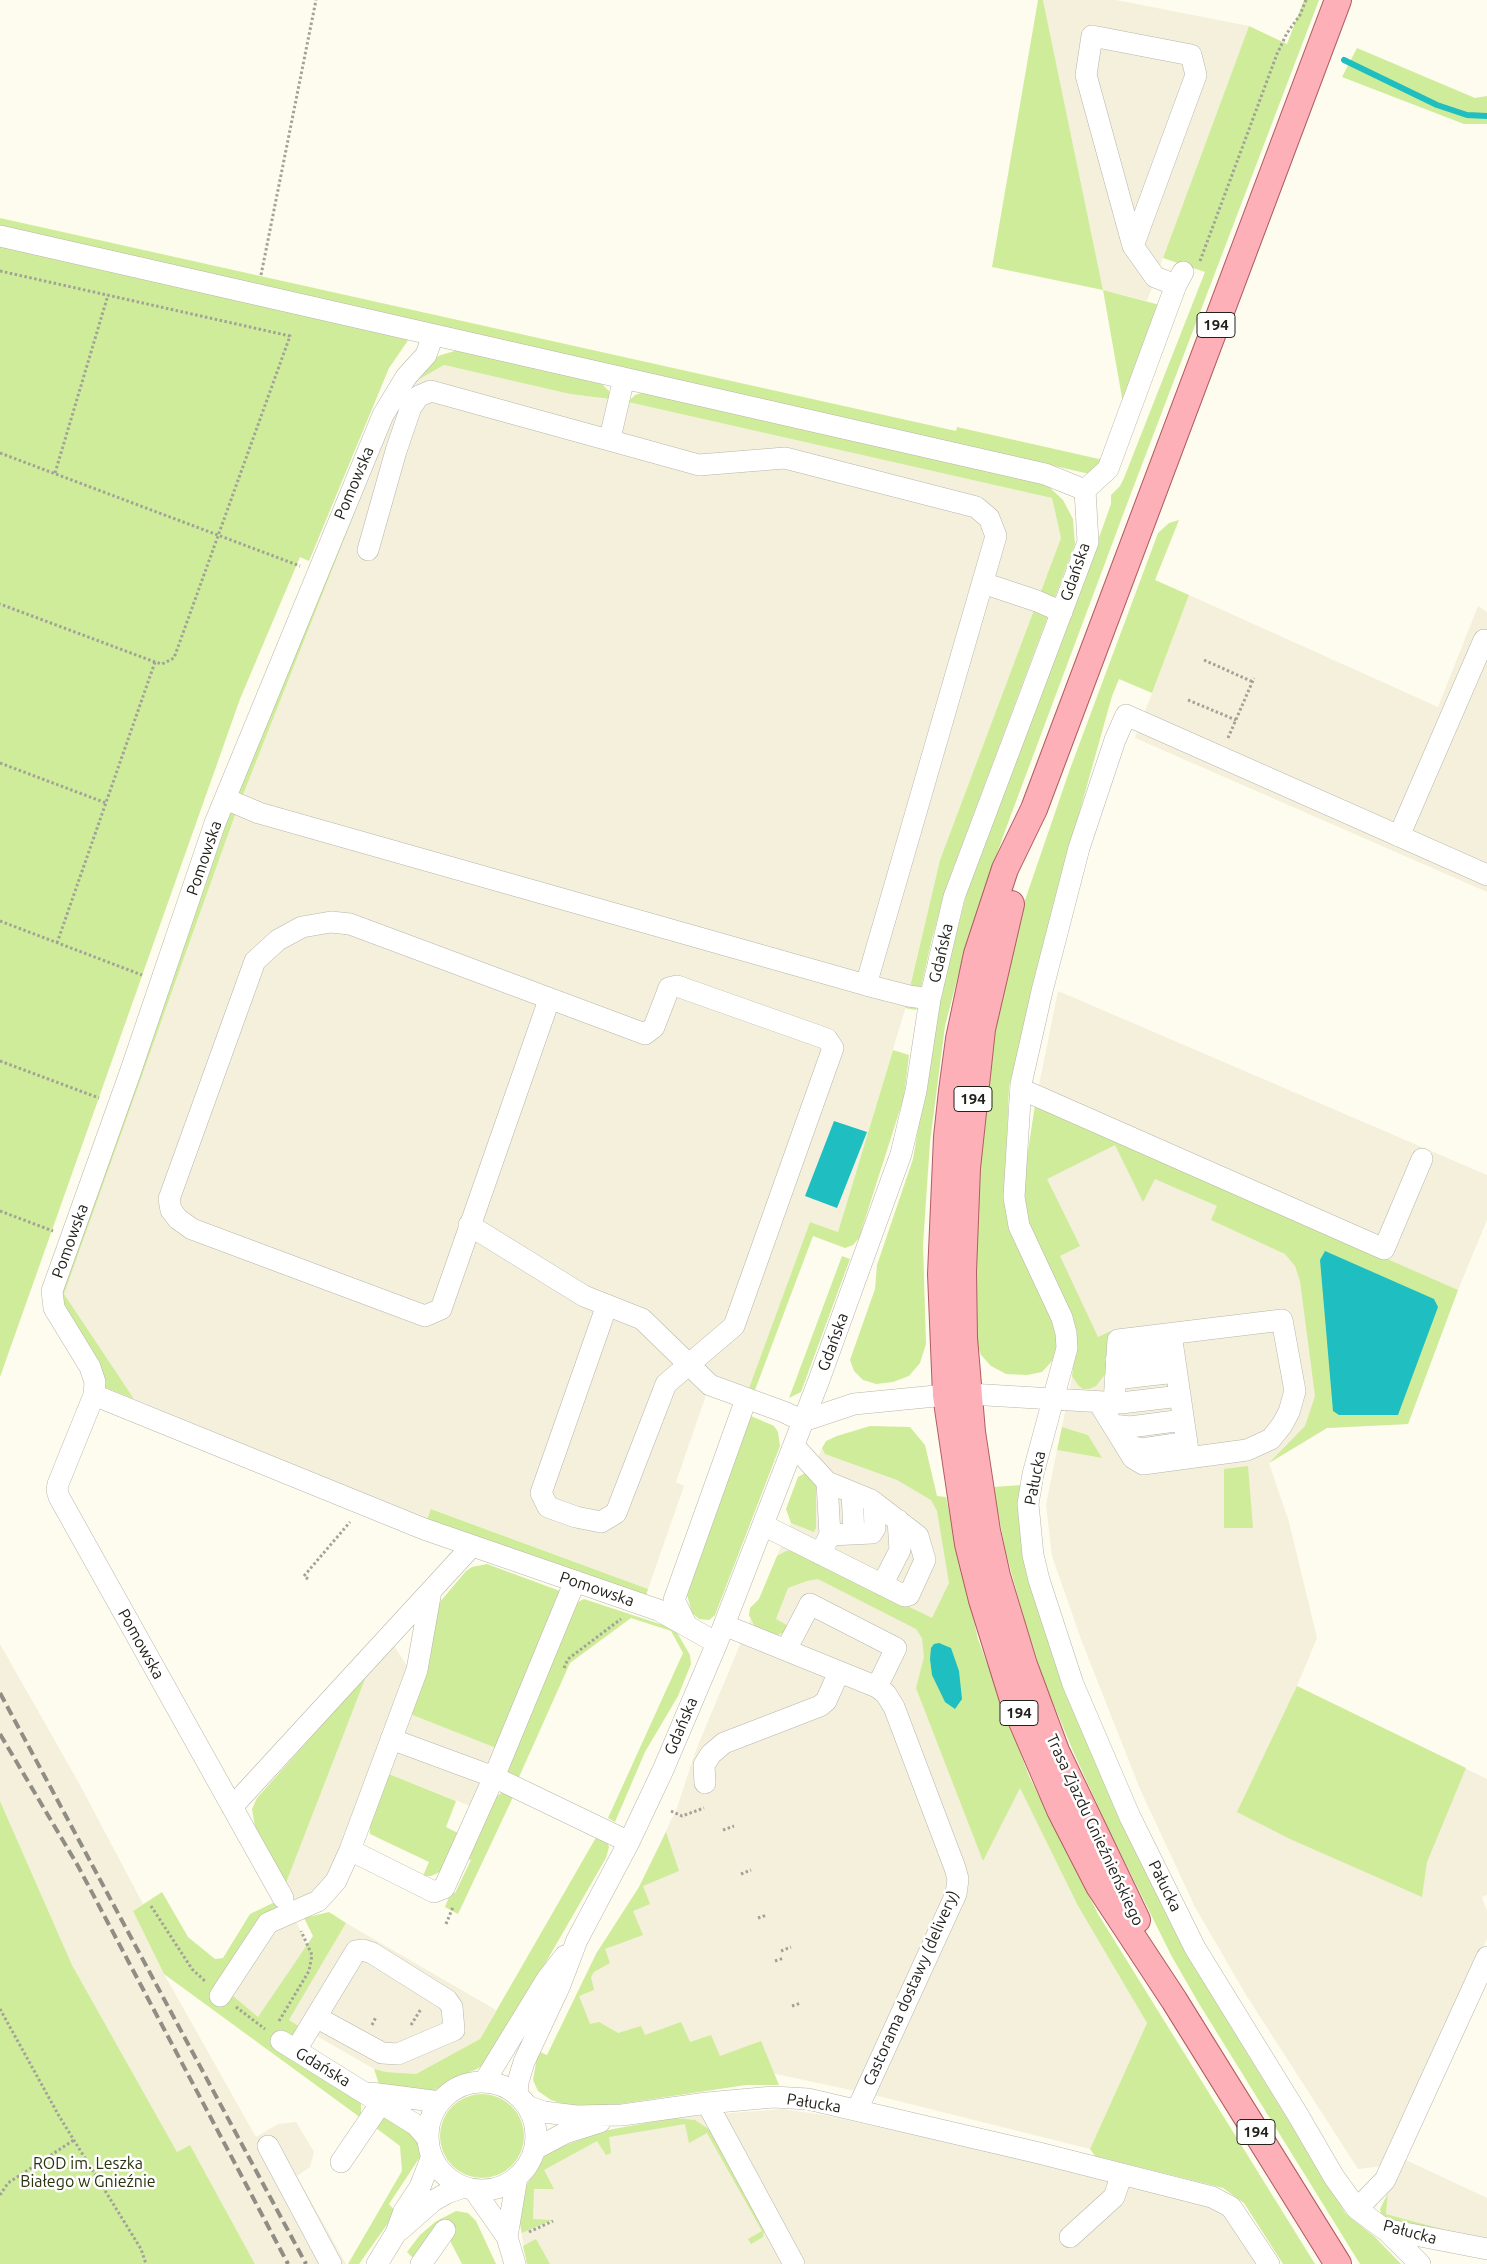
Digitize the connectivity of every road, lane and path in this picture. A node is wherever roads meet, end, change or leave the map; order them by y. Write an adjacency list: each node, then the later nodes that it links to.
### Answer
1 (316, 0): 9 (path)
2 (1306, 0): 7 (path)
3 (1338, 0): 51 (main road, 194)
4 (0, 236): 9 (street)
5 (1133, 246): 5 (street); 7 (street)
6 (0, 271): 8 (path)
7 (1179, 278): 15 (street)
8 (108, 295): 14 (path); 16 (path)
9 (256, 295): 10 (street)
10 (433, 335): 11 (street); 18 (street, Pomowska)
11 (624, 378): 12 (street); 15 (street)
12 (610, 438): 17 (street); 19 (street)
13 (0, 452): 14 (path)
14 (55, 473): 16 (path)
15 (1085, 490): 21 (street, Gdańska)
16 (218, 535): 18 (path); 24 (path)
17 (368, 550)
18 (316, 573): 29 (street, Pomowska)
19 (983, 583): 21 (street); 36 (street)
20 (0, 604): 24 (path)
21 (1062, 612): 37 (street, Gdańska)
22 (1484, 640): 31 (street)
23 (1204, 660): 26 (path)
24 (155, 662): 30 (path)
25 (1188, 700): 26 (path)
26 (1236, 720): 27 (path)
27 (1219, 756): 31 (street); 40 (street)
28 (0, 763): 30 (path)
29 (226, 799): 35 (street, Pomowska); 36 (street)
30 (106, 803): 34 (path)
31 (1399, 836): 32 (street)
32 (1487, 875)
33 (0, 921): 34 (path)
34 (57, 943): 35 (path)
35 (161, 983): 41 (street, Pomowska)
36 (866, 985): 37 (street)
37 (930, 999): 57 (street, Gdańska)
38 (549, 1000): 44 (street); 44 (street); 48 (street)
39 (0, 1062): 41 (path)
40 (1021, 1089): 42 (street); 54 (street)
41 (119, 1106): 45 (street, Pomowska)
42 (1422, 1158)
43 (0, 1210): 45 (path)
44 (469, 1225): 46 (street)
45 (72, 1237): 50 (street, Pomowska)
46 (607, 1305): 48 (street); 48 (street)
47 (1173, 1352): 49 (street); 49 (street); 52 (street); 60 (street)
48 (689, 1365): 53 (street)
49 (1116, 1369): 55 (street)
50 (94, 1395): 69 (street, Pomowska); 87 (street, Pomowska)
51 (958, 1395): 54 (street); 57 (street); 149 (main road, Trasa Zjazdu Gnieźnieńskiego / 194)
52 (1180, 1396): 55 (street); 56 (street)
53 (746, 1399): 57 (street); 76 (street)
54 (1052, 1401): 55 (street); 135 (street, Pałucka)
55 (1106, 1403): 58 (street)
56 (1183, 1420): 58 (street); 60 (street)
57 (803, 1422): 59 (street, Gdańska)
58 (1113, 1425): 60 (street)
59 (794, 1446): 61 (street); 66 (street, Gdańska)
60 (1188, 1450)
61 (827, 1482): 62 (street); 68 (street)
62 (852, 1492): 63 (street); 67 (street)
63 (874, 1502): 65 (street); 67 (street)
64 (350, 1516): 71 (path)
65 (898, 1520): 73 (street); 73 (street)
66 (763, 1525): 70 (street); 78 (street, Gdańska)
67 (854, 1534): 68 (street)
68 (830, 1535): 70 (street)
69 (472, 1546): 72 (street, Pomowska); 74 (street)
70 (820, 1554): 73 (street)
71 (308, 1579)
72 (575, 1581): 75 (street, Pomowska); 85 (street)
73 (882, 1585)
74 (431, 1591): 77 (street); 80 (street)
75 (642, 1604): 76 (street, Pomowska); 82 (path)
76 (686, 1626): 78 (street, Pomowska)
77 (394, 1630): 80 (street); 87 (street)
78 (721, 1634): 79 (street, Castorama dostawy (delivery)); 92 (street, Gdańska)
79 (786, 1650): 81 (street, Castorama dostawy (delivery)); 83 (street)
80 (417, 1670): 84 (street)
81 (839, 1672): 83 (street, Castorama dostawy (delivery)); 86 (street)
82 (560, 1676)
83 (877, 1687): 124 (street, Castorama dostawy (delivery))
84 (391, 1738): 85 (street); 93 (street)
85 (494, 1777): 92 (street); 93 (street)
86 (705, 1783)
87 (232, 1807): 96 (street, Pomowska)
88 (704, 1808): 89 (path)
89 (671, 1811)
90 (734, 1826): 91 (path)
91 (724, 1830)
92 (629, 1842): 101 (street, Gdańska)
93 (350, 1850): 96 (street)
94 (751, 1870): 95 (path)
95 (740, 1874)
96 (287, 1905): 108 (street); 117 (path)
97 (454, 1906): 100 (path)
98 (768, 1915): 99 (path)
99 (758, 1918)
100 (446, 1924)
101 (577, 1940): 119 (street, Gdańska); 121 (street, Gdańska)
102 (791, 1947): 103 (path)
103 (781, 1951)
104 (353, 1957): 109 (street); 113 (street); 118 (street)
105 (1487, 1957): 135 (street)
106 (784, 1958): 107 (path)
107 (775, 1961)
108 (220, 1996)
109 (429, 1996): 116 (path); 118 (street)
110 (801, 2003): 111 (path)
111 (792, 2006)
112 (0, 2010): 126 (path)
113 (316, 2017): 117 (street); 118 (street)
114 (365, 2019): 115 (path)
115 (380, 2028)
116 (406, 2033)
117 (284, 2039): 120 (street, Gdańska)
118 (382, 2053)
119 (484, 2082): 121 (street); 122 (street)
120 (373, 2098): 122 (street, Gdańska); 128 (street, Gdańska); 130 (street)
121 (522, 2100): 125 (street, Pałucka); 129 (street)
122 (440, 2102): 128 (street)
123 (707, 2103): 124 (street, Pałucka); 125 (street, Pałucka); 147 (street)
124 (857, 2110): 131 (street, Pałucka)
125 (622, 2115): 129 (street, Pałucka)
126 (74, 2140): 134 (path); 142 (path)
127 (268, 2146): 143 (street)
128 (430, 2148): 133 (street); 138 (street)
129 (535, 2148): 132 (street)
130 (341, 2162)
131 (1122, 2174): 140 (street); 148 (street, Pałucka)
132 (517, 2177): 133 (street); 139 (street)
133 (469, 2188): 138 (street); 139 (street)
134 (0, 2195)
135 (1357, 2208): 136 (street, Pałucka)
136 (1384, 2229): 141 (street, Pałucka); 150 (street)
137 (445, 2230): 145 (street)
138 (396, 2233): 144 (street)
139 (507, 2237): 146 (street)
140 (1070, 2237)
141 (1487, 2250)
142 (146, 2264)
143 (331, 2264)
144 (377, 2264)
145 (421, 2264)
146 (515, 2264)
147 (794, 2264)
148 (1269, 2264)
149 (1338, 2264)
150 (1420, 2264)

